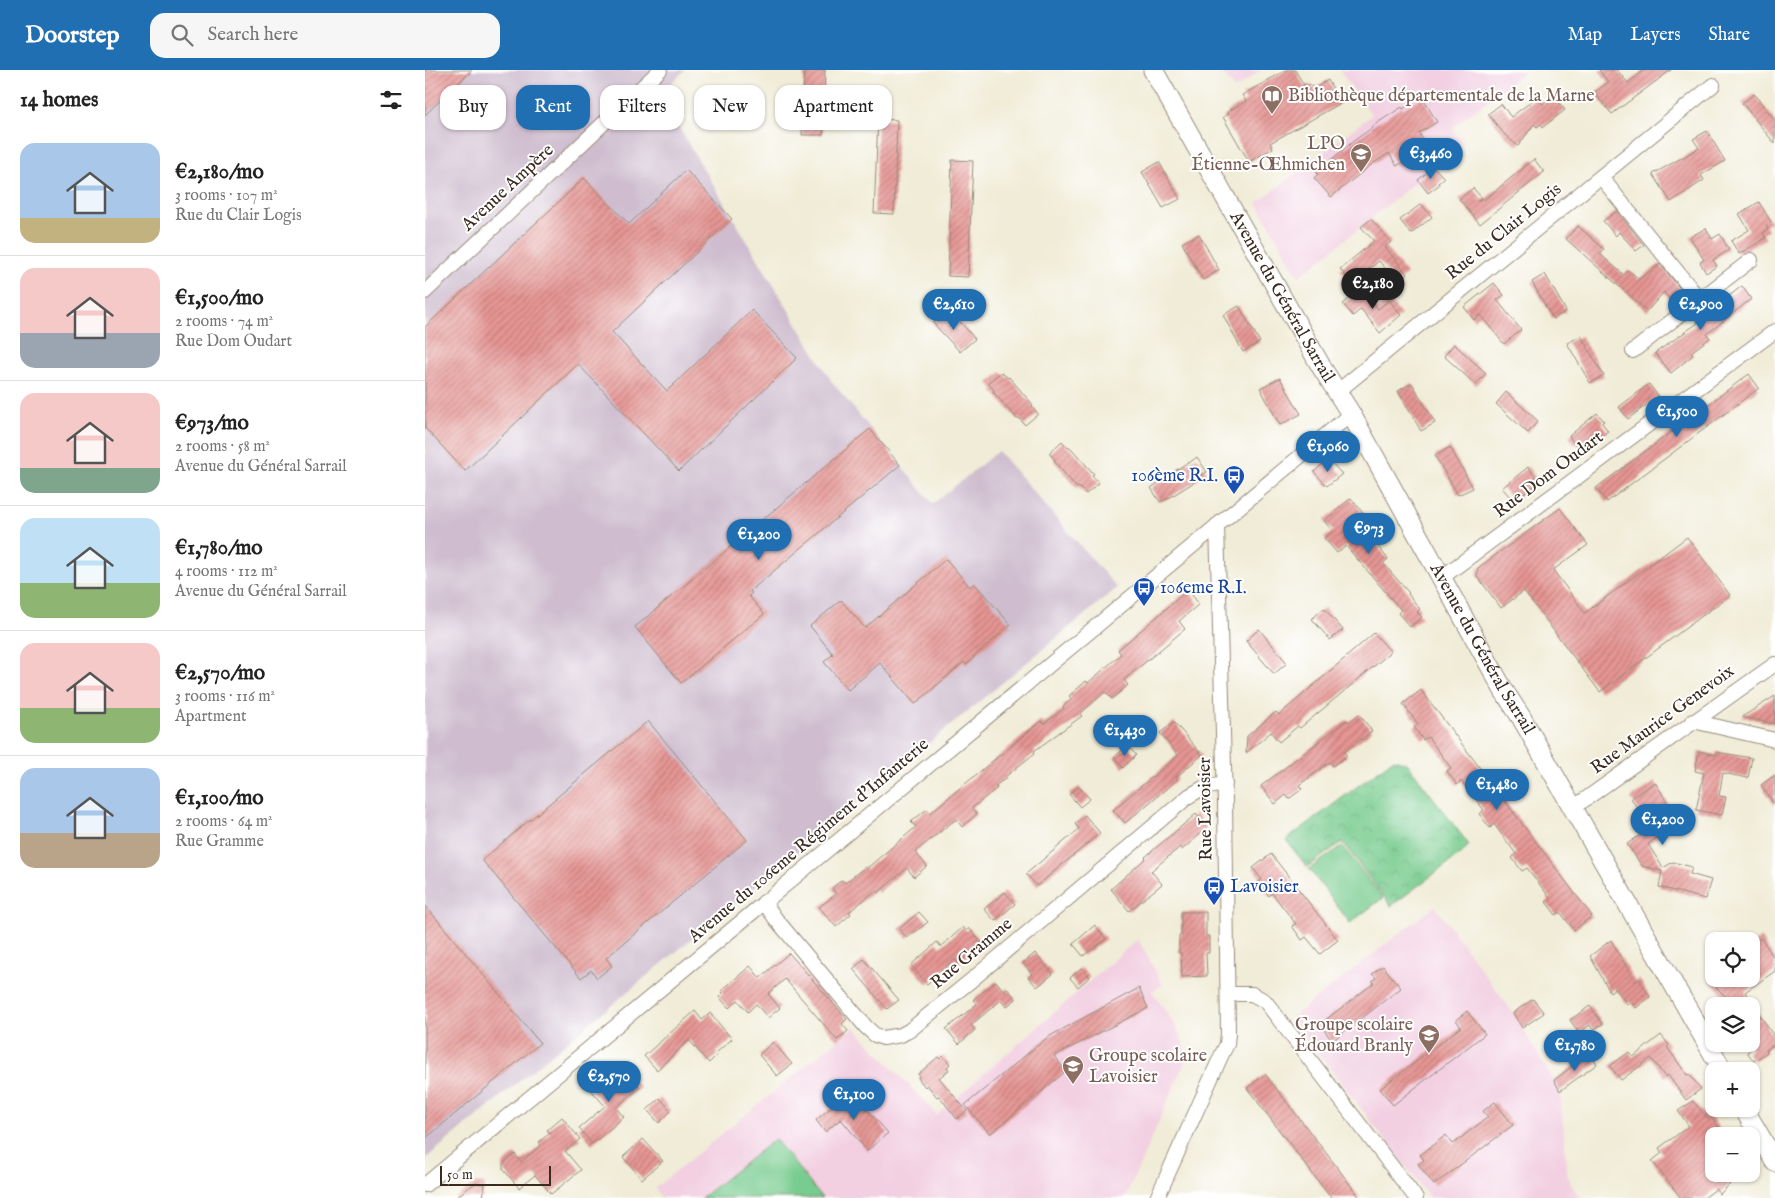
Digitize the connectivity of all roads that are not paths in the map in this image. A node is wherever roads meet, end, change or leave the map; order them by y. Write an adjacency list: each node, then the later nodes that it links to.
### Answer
1 (660, 70): 6 (street, Avenue Ampère)
2 (1153, 70): 10 (main road, Avenue du Général Sarrail)
3 (1713, 85): 4 (street, Rue du Clair Logis)
4 (1601, 177): 7 (street); 10 (street, Rue du Clair Logis)
5 (1751, 260): 7 (street)
6 (425, 292)
7 (1700, 300): 9 (street)
8 (1775, 330): 13 (street, Rue Dom Oudart)
9 (1633, 352)
10 (1337, 392): 11 (main road, Avenue du Général Sarrail)
11 (1351, 414): 12 (street, Avenue du 106eme Régiment d'Infanterie); 13 (main road, Avenue du Général Sarrail)
12 (1217, 525): 17 (street, Rue Lavoisier); 19 (street, Avenue du 106eme Régiment d'Infanterie)
13 (1441, 578): 18 (main road, Avenue du Général Sarrail)
14 (1775, 664): 15 (street, Rue Maurice Genevoix)
15 (1693, 721): 16 (street); 18 (street, Rue Maurice Genevoix)
16 (1775, 740)
17 (1225, 784): 19 (street, Rue Gramme); 20 (street, Rue Lavoisier)
18 (1573, 808): 21 (main road, Avenue du Général Sarrail)
19 (764, 902): 24 (street, Avenue du 106eme Régiment d'Infanterie)
20 (1229, 994): 25 (street, Rue Lavoisier); 26 (street)
21 (1718, 1062)
22 (1749, 1117): 23 (main road)
23 (1775, 1162)
24 (425, 1185)
25 (1157, 1198)
26 (1416, 1198)

